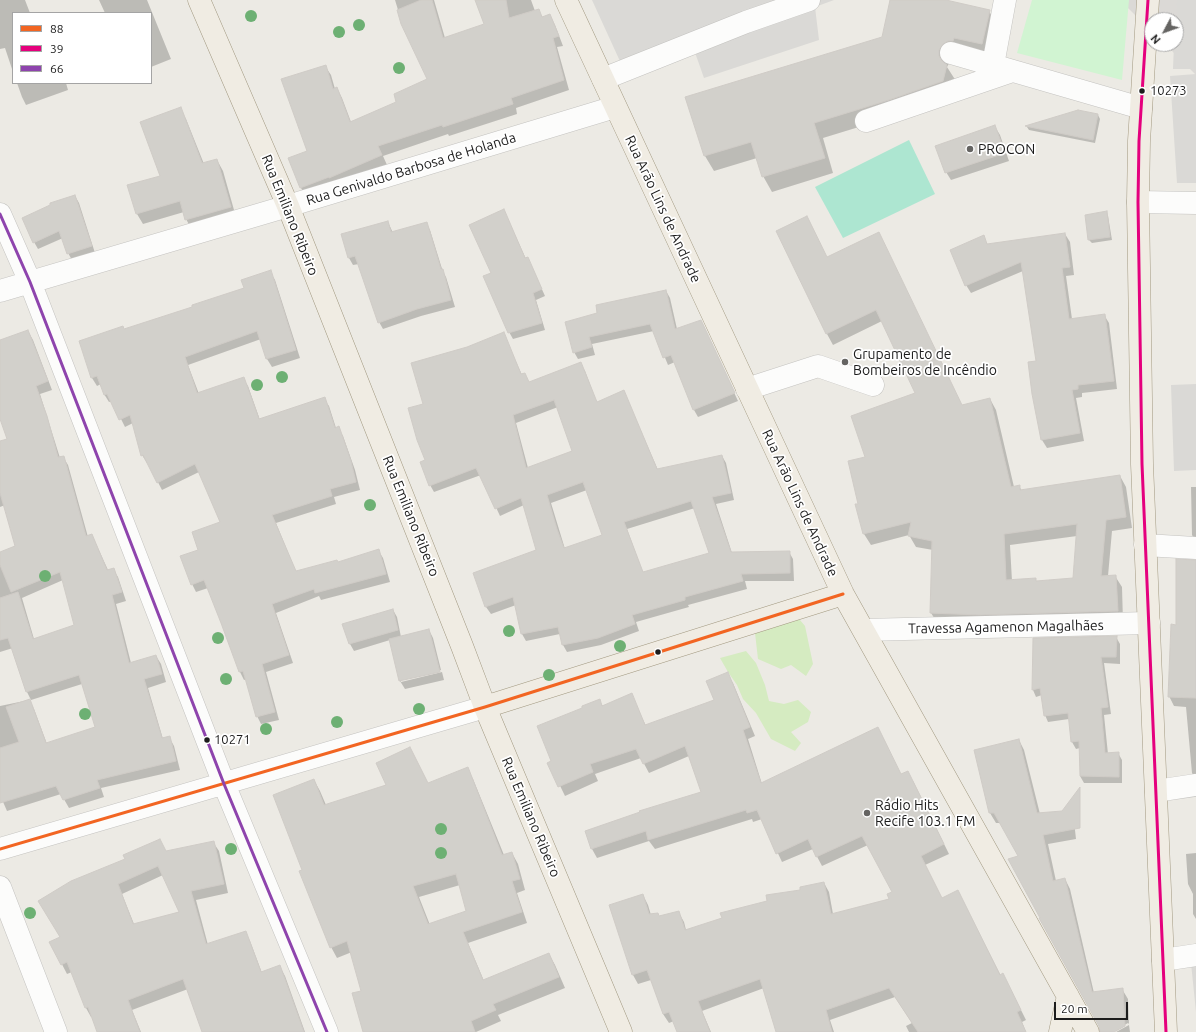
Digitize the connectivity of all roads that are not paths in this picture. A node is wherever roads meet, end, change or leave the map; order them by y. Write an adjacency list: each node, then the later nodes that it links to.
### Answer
1 (199, 0): 14 (main road, Rua Emiliano Ribeiro)
2 (566, 0): 8 (main road, Rua Arão Lins de Andrade)
3 (809, 0): 8 (street)
4 (1006, 0): 7 (street)
5 (1148, 0): 10 (main road)
6 (951, 53): 7 (street)
7 (1003, 68): 10 (street); 11 (street)
8 (603, 79): 9 (main road, Rua Arão Lins de Andrade)
9 (615, 107): 14 (street, Rua Genivaldo Barbosa de Holanda); 19 (main road, Rua Arão Lins de Andrade)
10 (1141, 108): 12 (main road)
11 (866, 121)
12 (1138, 202): 13 (street); 20 (main road)
13 (1196, 203)
14 (288, 206): 16 (street, Rua Genivaldo Barbosa de Holanda); 25 (main road, Rua Emiliano Ribeiro)
15 (0, 214): 16 (street)
16 (30, 282): 17 (street, Rua Genivaldo Barbosa de Holanda); 26 (street)
17 (0, 291)
18 (873, 385): 19 (street)
19 (747, 389): 22 (main road, Rua Arão Lins de Andrade)
20 (1145, 545): 21 (street); 23 (main road)
21 (1196, 548)
22 (843, 594): 24 (main road, Rua Arão Lins de Andrade); 25 (main road)
23 (1149, 623): 24 (street, Travessa Agamenon Magalhães); 28 (main road)
24 (864, 630): 33 (main road, Rua Arão Lins de Andrade)
25 (485, 707): 26 (street); 36 (main road, Rua Emiliano Ribeiro)
26 (224, 784): 29 (street); 35 (street)
27 (1196, 785): 28 (street)
28 (1156, 791): 32 (main road)
29 (0, 848)
30 (0, 886): 34 (street)
31 (1196, 955): 32 (street)
32 (1163, 960): 39 (main road)
33 (1068, 996): 37 (main road); 38 (main road, Rua Arão Lins de Andrade)
34 (56, 1032)
35 (327, 1032)
36 (621, 1032)
37 (1060, 1032)
38 (1088, 1032)
39 (1166, 1032)

